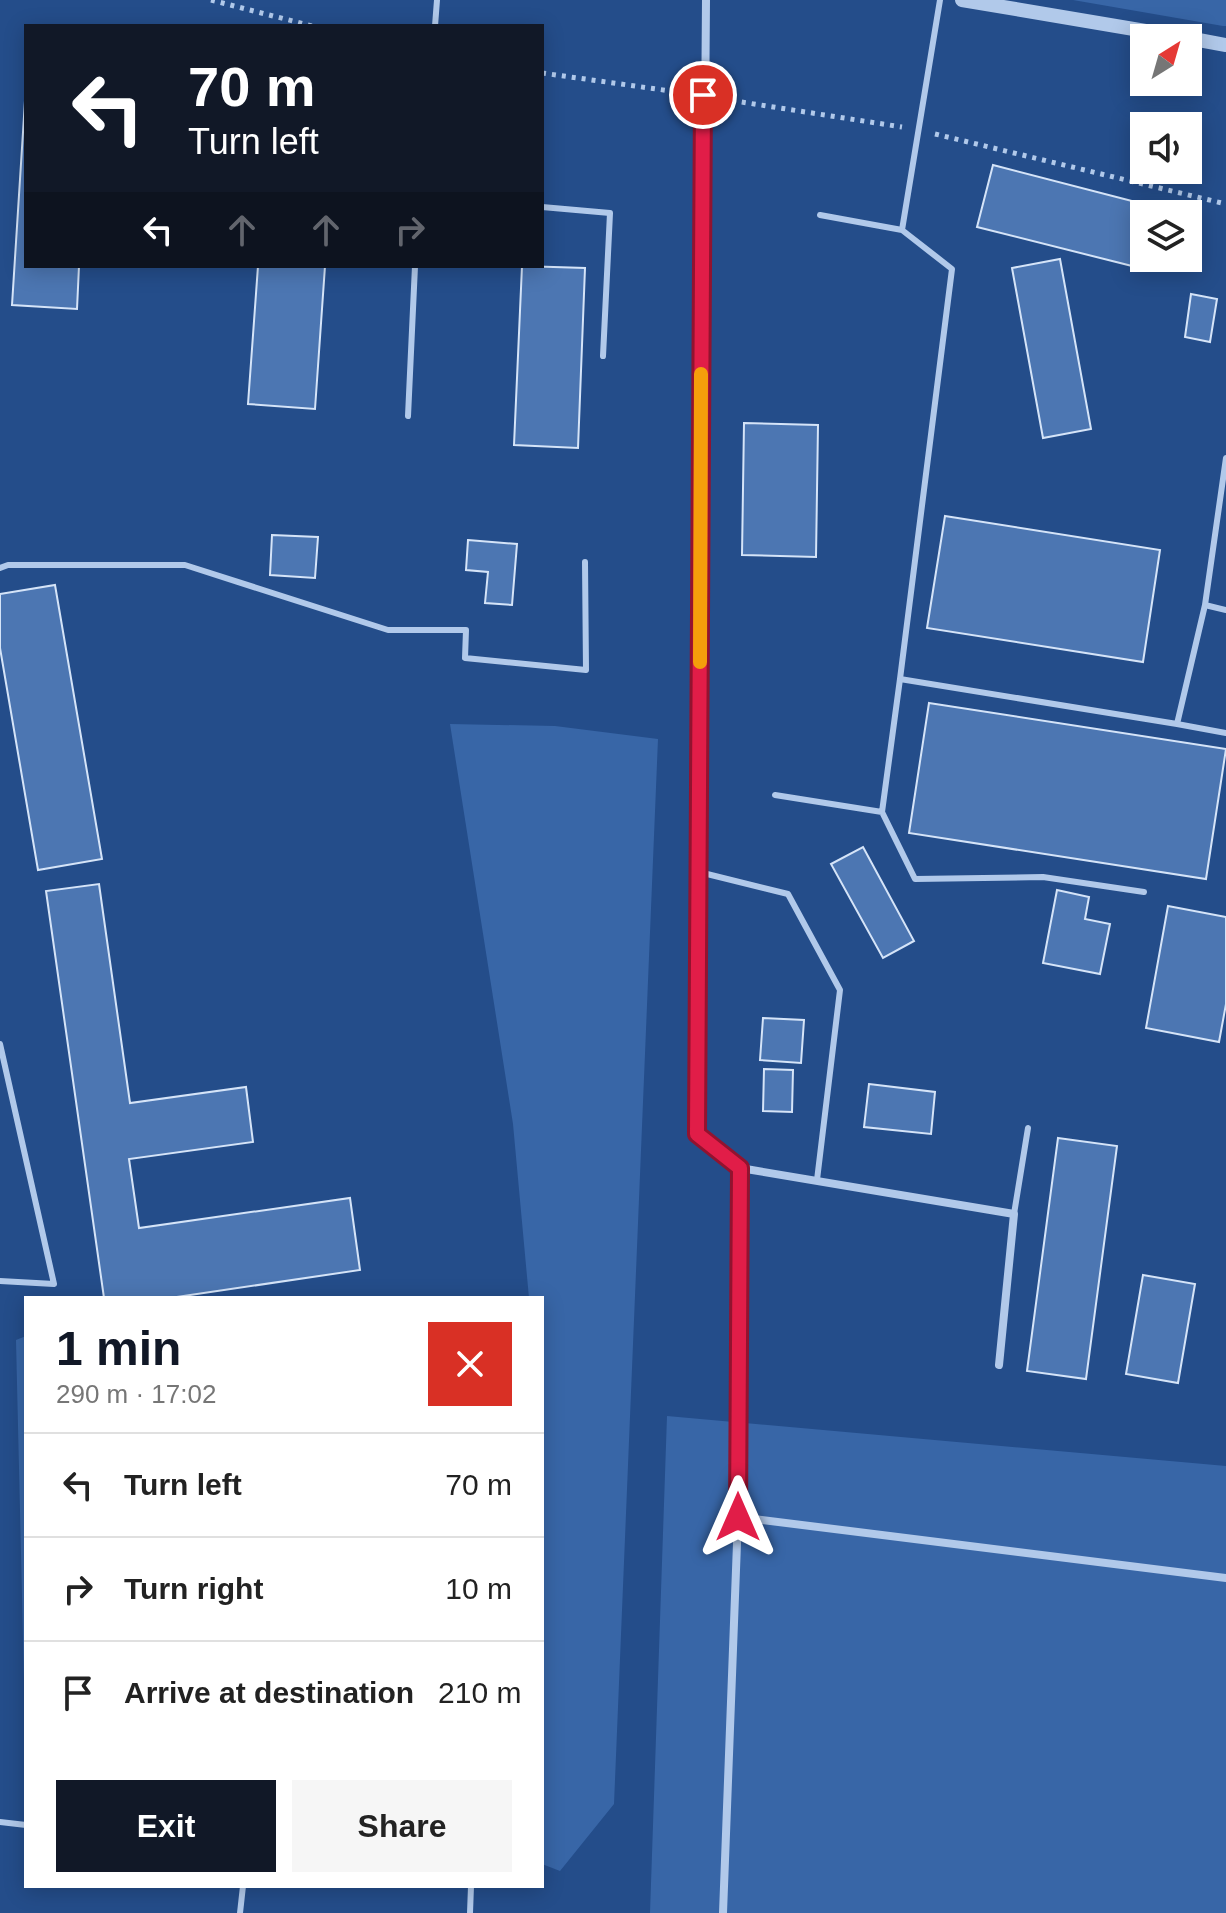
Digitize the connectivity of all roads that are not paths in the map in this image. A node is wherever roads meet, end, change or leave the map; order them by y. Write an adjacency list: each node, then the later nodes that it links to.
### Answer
1 (437, 0): 5 (lane)
2 (706, 0): 25 (street)
3 (940, 0): 11 (lane)
4 (962, 0): 6 (street)
5 (435, 24)
6 (1130, 28)
7 (1202, 41): 8 (street)
8 (1226, 45)
9 (544, 207): 13 (lane)
10 (820, 215): 11 (lane)
11 (902, 230): 20 (lane)
12 (415, 268): 14 (lane)
13 (603, 356)
14 (408, 416)
15 (1226, 458): 18 (lane)
16 (585, 562): 17 (lane)
17 (0, 568)
18 (1205, 605): 19 (lane); 21 (lane)
19 (1226, 610)
20 (900, 679): 21 (lane); 24 (lane)
21 (1177, 724): 22 (lane)
22 (1226, 733)
23 (775, 795): 24 (lane)
24 (882, 812): 26 (lane)
25 (699, 872): 29 (street); 30 (lane)
26 (1144, 892)
27 (0, 1044): 32 (lane)
28 (1028, 1128): 31 (lane)
29 (740, 1168): 30 (street); 34 (street)
30 (817, 1180): 31 (street)
31 (1014, 1214): 33 (street)
32 (0, 1281)
33 (999, 1365)
34 (738, 1517): 35 (street); 42 (street)
35 (1226, 1578)
36 (0, 1822): 37 (lane)
37 (24, 1825)
38 (243, 1888): 40 (lane)
39 (471, 1888): 41 (lane)
40 (240, 1913)
41 (470, 1913)
42 (723, 1913)

